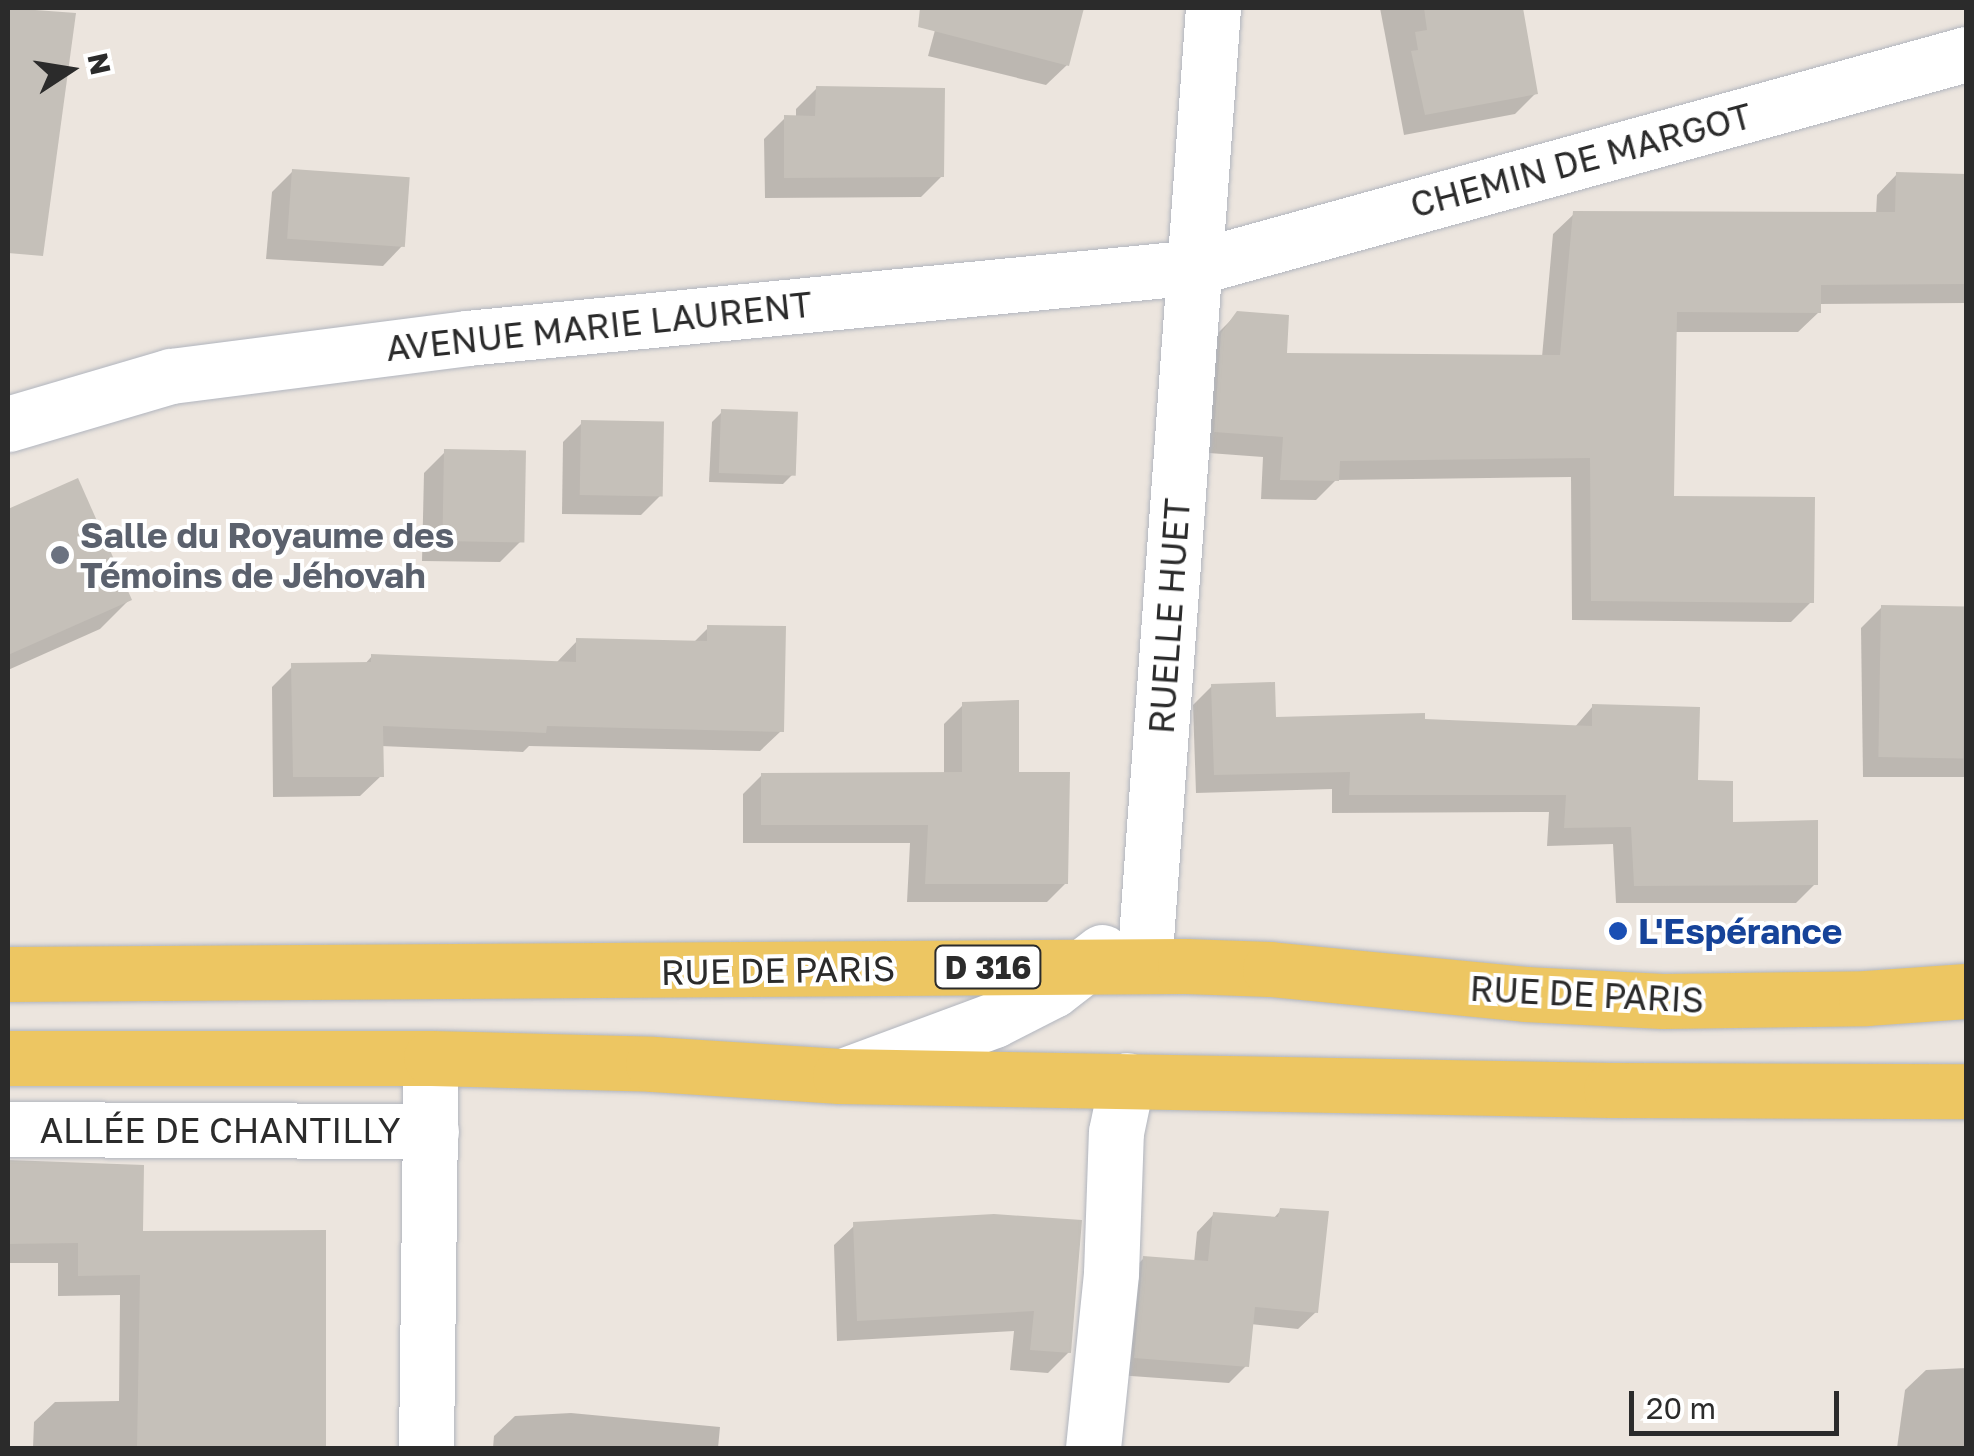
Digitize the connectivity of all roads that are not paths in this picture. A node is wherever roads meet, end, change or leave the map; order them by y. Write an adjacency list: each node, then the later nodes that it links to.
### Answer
1 (1213, 8): 3 (street, RUELLE HUET)
2 (1966, 54): 3 (street, CHEMIN DE MARGOT)
3 (1196, 267): 4 (street, AVENUE MARIE LAURENT); 5 (street, RUELLE HUET)
4 (8, 424)
5 (1148, 891): 6 (street); 7 (street, RUELLE HUET)
6 (1088, 966): 7 (main road, RUE DE PARIS / D 316); 8 (main road, RUE DE PARIS / D 316); 12 (street)
7 (1144, 966): 9 (main road, RUE DE PARIS / D 316)
8 (8, 974)
9 (1966, 991)
10 (8, 1058): 11 (main road)
11 (432, 1058): 12 (main road); 16 (street)
12 (840, 1076): 13 (main road)
13 (1127, 1080): 14 (main road); 18 (street)
14 (1966, 1091)
15 (8, 1129): 16 (street, ALLÉE DE CHANTILLY)
16 (432, 1131): 17 (street)
17 (426, 1448)
18 (1093, 1448)

